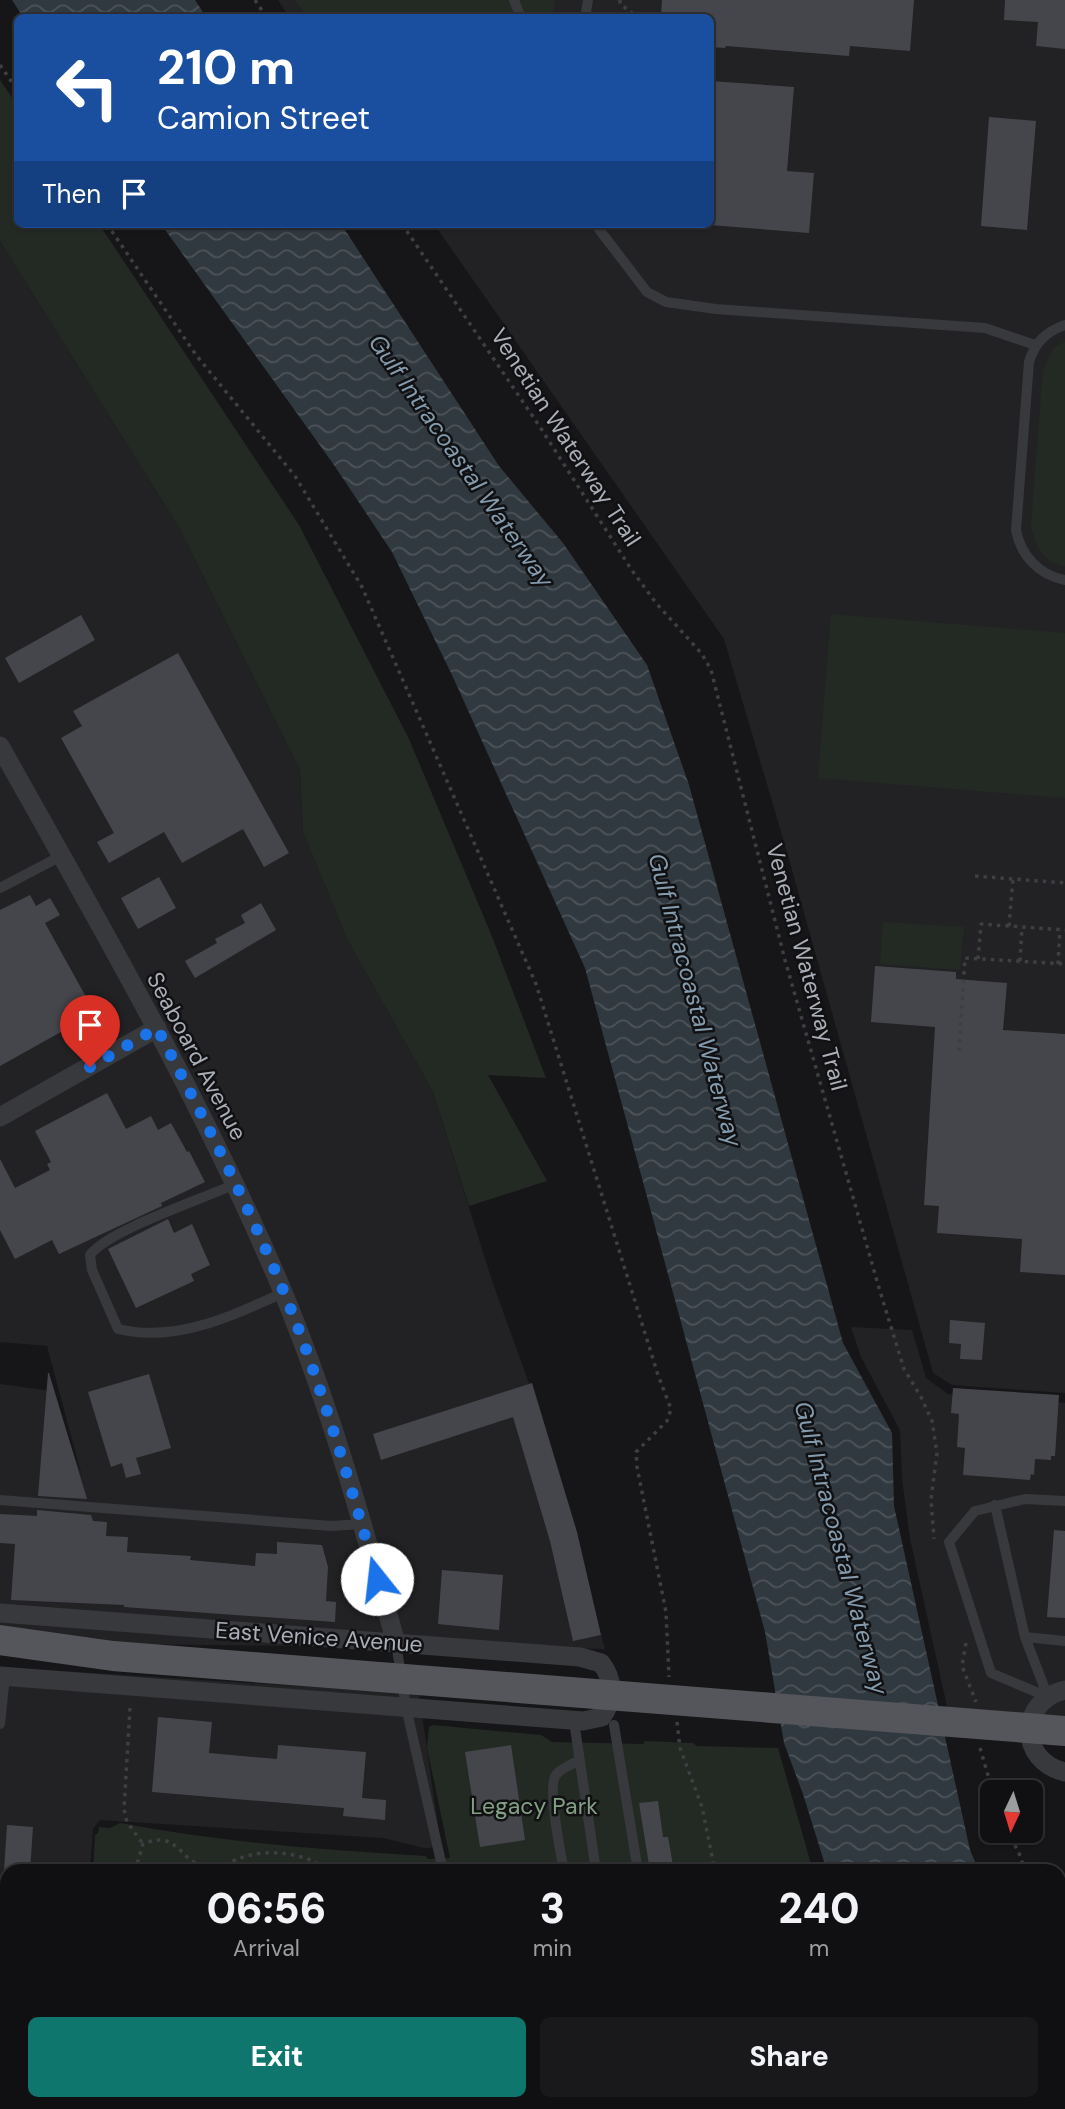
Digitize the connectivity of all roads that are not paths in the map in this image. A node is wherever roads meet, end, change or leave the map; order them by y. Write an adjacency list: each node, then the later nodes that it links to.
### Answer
1 (597, 228): 3 (lane)
2 (1065, 325): 3 (lane)
3 (1035, 345): 4 (lane)
4 (1065, 580)
5 (0, 746): 6 (street, Seaboard Avenue)
6 (61, 856): 7 (lane); 8 (street, Seaboard Avenue)
7 (0, 888)
8 (157, 1028): 9 (street); 10 (street, Seaboard Avenue)
9 (0, 1117)
10 (235, 1184): 11 (street, Seaboard Avenue); 11 (lane)
11 (284, 1293): 15 (street, Seaboard Avenue)
12 (0, 1500): 15 (lane)
13 (1065, 1500): 14 (lane)
14 (995, 1505): 17 (lane); 23 (lane)
15 (362, 1524): 20 (street, Seaboard Avenue)
16 (0, 1612): 20 (street, East Venice Avenue)
17 (1025, 1637): 19 (lane); 23 (lane)
18 (0, 1640): 21 (main road, East Venice Avenue)
19 (1065, 1641)
20 (396, 1643): 24 (lane); 25 (street, East Venice Avenue)
21 (106, 1655): 22 (main road, East Venice Avenue); 28 (main road, East Venice Avenue)
22 (2, 1669): 24 (street, East Venice Avenue); 26 (lane)
23 (1056, 1694): 30 (street)
24 (406, 1707): 25 (street, East Venice Avenue); 31 (lane)
25 (574, 1721): 29 (lane)
26 (0, 1724)
27 (614, 1725): 34 (lane)
28 (1065, 1731)
29 (580, 1760): 32 (lane); 33 (lane)
30 (1065, 1772)
31 (442, 1864)
32 (563, 1864)
33 (595, 1864)
34 (637, 1864)

